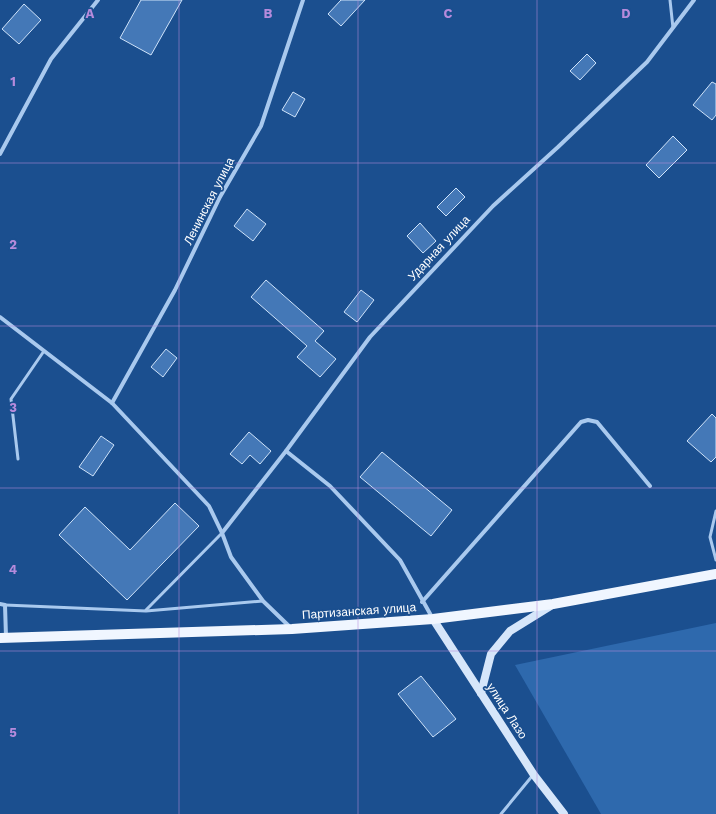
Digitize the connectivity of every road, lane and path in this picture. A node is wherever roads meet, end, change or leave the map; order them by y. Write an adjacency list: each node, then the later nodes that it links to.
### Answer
1 (98, 0): 6 (street)
2 (303, 0): 9 (street, Ленинская улица)
3 (670, 0): 5 (lane)
4 (694, 0): 5 (street, Ударная улица)
5 (673, 30): 10 (street, Ударная улица)
6 (0, 154)
7 (0, 317): 8 (street)
8 (44, 351): 9 (street); 11 (lane)
9 (112, 403): 14 (street)
10 (286, 451): 14 (street, Ударная улица); 18 (street)
11 (18, 459)
12 (650, 486): 18 (street)
13 (716, 511): 15 (lane)
14 (222, 533): 17 (street); 22 (lane)
15 (716, 560)
16 (716, 574): 20 (main road, Партизанская улица)
17 (263, 601): 22 (lane); 24 (street)
18 (422, 602): 23 (street)
19 (0, 604): 21 (street)
20 (553, 604): 23 (main road, Партизанская улица); 26 (street)
21 (5, 605): 22 (lane); 25 (street)
22 (146, 611)
23 (433, 619): 24 (main road, Партизанская улица); 26 (street, улица Лазо)
24 (292, 629): 25 (main road, Партизанская улица)
25 (3, 638)
26 (482, 693): 27 (street, улица Лазо)
27 (534, 775): 28 (lane); 29 (street, улица Лазо)
28 (501, 814)
29 (564, 814)

